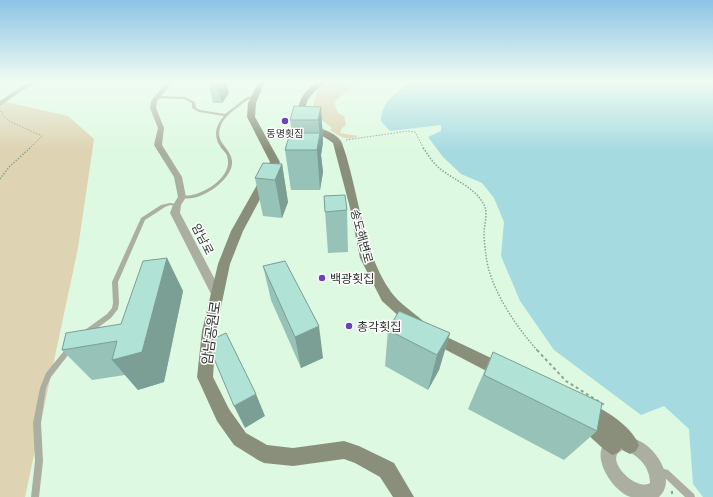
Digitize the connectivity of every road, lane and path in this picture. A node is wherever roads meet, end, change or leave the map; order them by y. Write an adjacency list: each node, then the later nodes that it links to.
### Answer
1 (154, 104): 10 (street, 암남로)
2 (194, 104): 7 (lane)
3 (240, 104): 7 (lane)
4 (252, 104): 11 (street, 암남공원로)
5 (303, 104): 8 (street)
6 (0, 111): 9 (path)
7 (226, 115): 10 (lane)
8 (336, 141): 12 (street, 송도해변로); 13 (path)
9 (0, 179)
10 (180, 201): 11 (street, 암남로); 19 (lane)
11 (216, 293): 20 (street, 암남공원로)
12 (514, 378)
13 (607, 407)
14 (630, 445): 15 (street); 15 (street); 16 (street)
15 (612, 446): 17 (street)
16 (657, 471): 18 (street); 21 (lane)
17 (631, 493): 18 (street)
18 (654, 494)
19 (35, 497)
20 (404, 497)
21 (691, 497)

